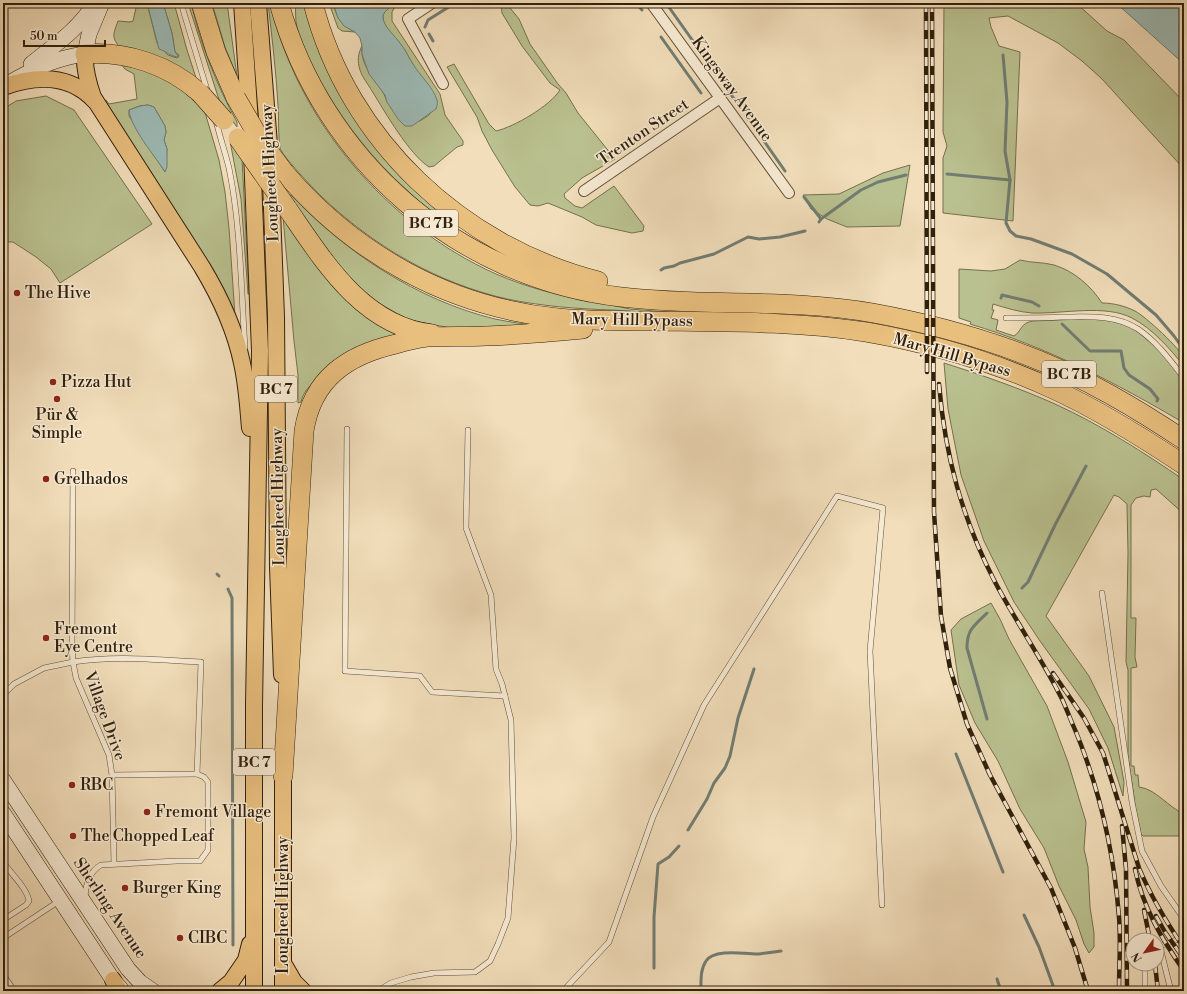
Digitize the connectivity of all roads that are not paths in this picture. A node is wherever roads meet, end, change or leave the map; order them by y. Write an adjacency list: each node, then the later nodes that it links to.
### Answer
1 (95, 3): 13 (main road)
2 (102, 3): 11 (main road)
3 (181, 3): 25 (lane)
4 (201, 3): 20 (highway, Mary Hill Bypass / BC 7B, bridge)
5 (242, 3): 30 (main road, Lougheed Highway / BC 7)
6 (258, 3): 36 (main road, Lougheed Highway / BC 7)
7 (279, 3): 18 (highway, Mary Hill Bypass / BC 7B)
8 (313, 3): 18 (highway)
9 (432, 3): 12 (street)
10 (651, 3): 14 (street, Kingsway Avenue)
11 (85, 54): 13 (main road); 15 (main road); 21 (highway, bridge)
12 (443, 84)
13 (3, 86): 15 (main road)
14 (720, 98): 16 (street, Trenton Street); 17 (street, Kingsway Avenue)
15 (98, 106): 25 (main road)
16 (584, 191)
17 (789, 193)
18 (687, 302): 26 (highway, Mary Hill Bypass / BC 7B)
19 (1006, 318): 22 (lane)
20 (676, 322): 21 (highway); 27 (highway, Mary Hill Bypass / BC 7B)
21 (451, 336): 36 (highway)
22 (1184, 378)
23 (347, 429): 33 (lane)
24 (468, 430): 33 (lane)
25 (251, 436): 30 (main road)
26 (1184, 440)
27 (1184, 465)
28 (73, 471): 31 (lane, Village Drive)
29 (1102, 592): 44 (lane)
30 (256, 599): 46 (main road, Lougheed Highway / BC 7)
31 (73, 662): 32 (lane, Village Drive); 34 (lane); 35 (lane, Village Drive)
32 (3, 695)
33 (505, 696): 61 (lane)
34 (197, 774): 35 (lane); 40 (lane)
35 (112, 775): 40 (lane, Village Drive)
36 (283, 776): 50 (main road, Lougheed Highway / BC 7)
37 (3, 780): 42 (main road, Sherling Avenue)
38 (3, 813): 41 (main road)
39 (3, 862): 45 (lane)
40 (114, 864): 42 (lane)
41 (60, 901): 48 (lane); 54 (main road)
42 (85, 904): 56 (main road, Sherling Avenue)
43 (882, 905): 62 (lane)
44 (1184, 919)
45 (3, 920)
46 (254, 925): 57 (main road); 58 (main road, Lougheed Highway / BC 7)
47 (1184, 937): 49 (lane)
48 (3, 938)
49 (1165, 944)
50 (283, 963): 59 (main road, Lougheed Highway / BC 7); 60 (main road)
51 (1165, 971): 64 (lane)
52 (1145, 972): 63 (lane)
53 (3, 974): 55 (lane)
54 (118, 987)
55 (14, 991)
56 (153, 991)
57 (220, 991)
58 (254, 991)
59 (283, 991)
60 (303, 991)
61 (378, 991)
62 (563, 991)
63 (1145, 991)
64 (1171, 991)

